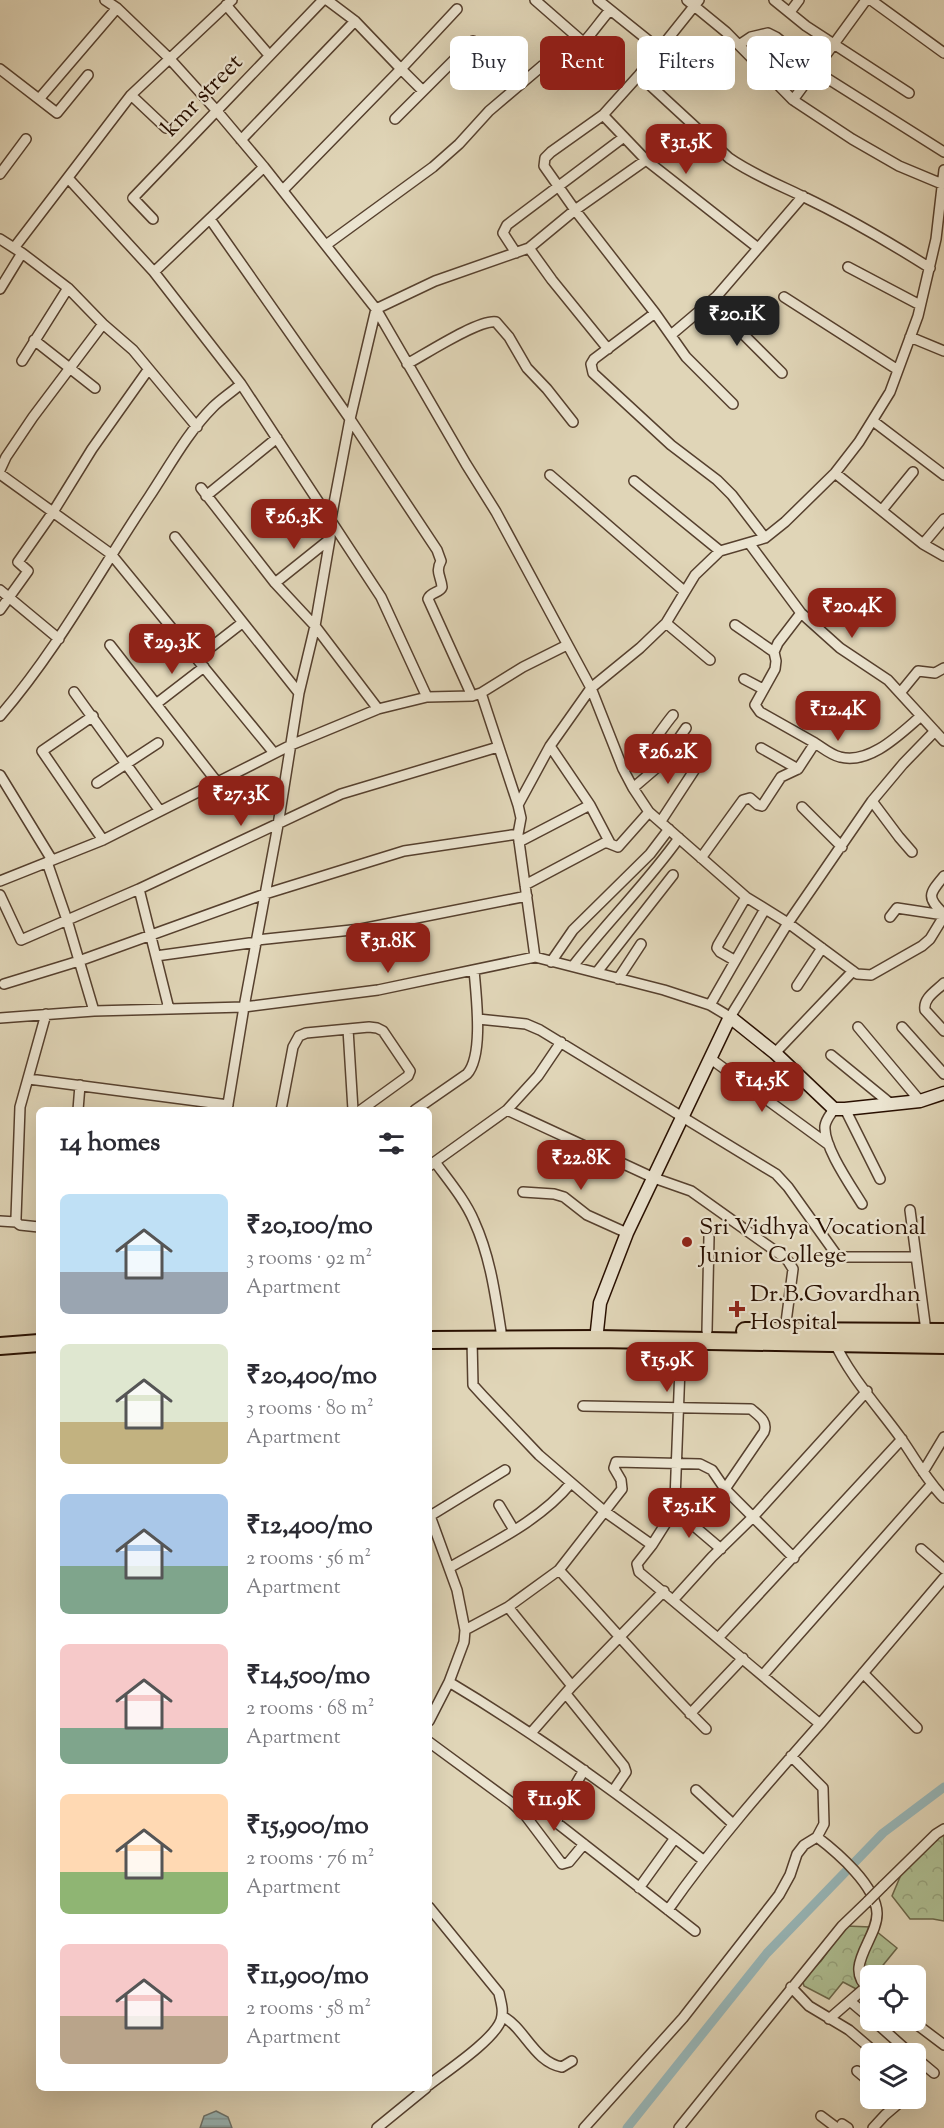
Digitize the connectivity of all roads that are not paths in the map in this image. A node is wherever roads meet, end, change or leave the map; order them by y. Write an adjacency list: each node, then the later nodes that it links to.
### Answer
1 (323, 0): 27 (street, kmr street)
2 (327, 0): 15 (street)
3 (535, 0): 16 (street)
4 (598, 0): 13 (street)
5 (774, 0): 14 (street)
6 (799, 0): 14 (street)
7 (866, 0): 24 (street)
8 (872, 0): 26 (street)
9 (229, 2): 27 (street); 28 (street)
10 (693, 2): 19 (street); 23 (street)
11 (111, 3): 28 (street); 41 (street)
12 (457, 9): 32 (street)
13 (610, 10): 17 (street); 18 (street)
14 (790, 12): 24 (street)
15 (355, 21): 32 (street); 49 (street)
16 (576, 36)
17 (588, 36)
18 (643, 36)
19 (669, 36)
20 (755, 36): 21 (street)
21 (774, 36)
22 (747, 40): 23 (street)
23 (739, 45): 42 (street)
24 (834, 45): 25 (street); 39 (street)
25 (831, 48)
26 (944, 53)
27 (269, 55): 43 (street, kmr street)
28 (170, 57): 40 (street); 43 (street)
29 (450, 64): 38 (street)
30 (540, 68): 65 (street)
31 (0, 69): 41 (street)
32 (401, 69): 38 (street); 58 (street)
33 (88, 75): 41 (street)
34 (637, 77): 44 (street)
35 (831, 79): 50 (street)
36 (655, 90): 59 (street)
37 (800, 90): 42 (street)
38 (423, 91): 45 (street)
39 (909, 93)
40 (131, 95): 46 (street); 55 (street)
41 (39, 99)
42 (793, 100): 56 (street)
43 (216, 110): 49 (street); 61 (street, kmr street)
44 (603, 115): 47 (street); 57 (street)
45 (395, 119)
46 (166, 128)
47 (624, 137): 51 (street); 57 (street)
48 (26, 139): 54 (street)
49 (241, 140): 52 (street)
50 (944, 152)
51 (646, 160): 60 (street); 67 (street)
52 (264, 167): 58 (street); 62 (street)
53 (944, 170): 56 (street)
54 (0, 174)
55 (68, 178): 68 (street); 72 (street)
56 (942, 184): 64 (street)
57 (559, 187): 60 (street); 69 (street)
58 (283, 190): 65 (street)
59 (803, 196): 67 (street); 71 (street)
60 (575, 210): 66 (street); 79 (street)
61 (153, 219)
62 (210, 219): 72 (street); 95 (street)
63 (0, 239): 68 (street)
64 (940, 241): 71 (street)
65 (326, 246): 78 (street)
66 (529, 248): 69 (street); 84 (street)
67 (758, 248): 76 (street)
68 (18, 250): 73 (street); 74 (street)
69 (516, 253): 78 (street)
70 (848, 267): 77 (street)
71 (930, 268): 77 (street)
72 (154, 272): 92 (street)
73 (68, 288): 80 (street); 83 (street)
74 (0, 289)
75 (784, 297): 90 (street)
76 (711, 302): 81 (street); 91 (street)
77 (920, 305): 82 (street)
78 (376, 309): 87 (street); 95 (street)
79 (655, 313): 81 (street); 84 (street)
80 (103, 324): 88 (street); 89 (street)
81 (671, 335): 94 (street)
82 (910, 337): 85 (street); 90 (street)
83 (34, 340): 86 (street); 88 (street)
84 (608, 349): 111 (street)
85 (944, 351)
86 (22, 361)
87 (407, 364): 97 (street); 130 (street)
88 (69, 367): 93 (street); 100 (street)
89 (148, 370): 98 (street); 107 (street)
90 (898, 370): 96 (street)
91 (782, 373)
92 (241, 384): 98 (street); 99 (street)
93 (96, 388)
94 (733, 404)
95 (350, 420): 108 (street); 142 (street)
96 (873, 421): 102 (street); 103 (street)
97 (573, 422)
98 (197, 427): 116 (street)
99 (277, 438): 108 (street); 118 (street)
100 (0, 472): 107 (street)
101 (913, 472): 106 (street)
102 (835, 473): 106 (street); 111 (street)
103 (944, 475)
104 (550, 476): 120 (street)
105 (634, 481): 115 (street)
106 (882, 510): 114 (street)
107 (53, 512): 116 (street); 121 (street)
108 (331, 519): 112 (street); 143 (street)
109 (944, 519): 114 (street)
110 (175, 537): 124 (street)
111 (765, 538): 113 (street)
112 (330, 539): 118 (street); 127 (street)
113 (749, 543): 115 (street); 123 (street)
114 (923, 544): 117 (street)
115 (720, 550): 120 (street)
116 (111, 554): 128 (street); 132 (street)
117 (944, 556)
118 (275, 583): 127 (street)
119 (0, 590): 121 (street)
120 (684, 591): 125 (street)
121 (9, 599): 122 (street); 128 (street)
122 (0, 610)
123 (801, 613): 131 (street); 141 (street)
124 (242, 622): 132 (street); 140 (street)
125 (666, 624): 133 (street); 137 (street)
126 (735, 625): 131 (street)
127 (315, 626): 140 (street); 145 (street)
128 (59, 639): 147 (street)
129 (110, 645): 144 (street)
130 (567, 645): 137 (street); 142 (street)
131 (774, 652): 138 (street)
132 (197, 658): 134 (street)
133 (710, 660)
134 (204, 667): 144 (street); 159 (street)
135 (944, 668): 141 (street)
136 (744, 679): 138 (street)
137 (591, 688): 157 (street); 162 (street)
138 (763, 689): 154 (street)
139 (74, 692): 148 (street)
140 (299, 693): 155 (street)
141 (900, 693): 149 (street)
142 (476, 694): 143 (street); 156 (street)
143 (427, 697): 145 (street)
144 (156, 704): 165 (street)
145 (378, 709): 155 (street)
146 (673, 715): 162 (street)
147 (0, 716)
148 (93, 716): 160 (street); 179 (street)
149 (921, 716): 151 (street); 154 (street)
150 (686, 728): 167 (street)
151 (935, 731): 152 (street); 168 (street)
152 (944, 741)
153 (158, 743): 160 (street)
154 (815, 743): 163 (street)
155 (291, 745): 159 (street); 175 (street)
156 (498, 747): 169 (street); 175 (street)
157 (550, 747): 169 (street); 170 (street)
158 (761, 748): 163 (street)
159 (274, 753): 165 (street)
160 (126, 763): 166 (street); 172 (street)
161 (699, 763): 174 (street)
162 (623, 769): 167 (street)
163 (798, 769): 183 (street)
164 (0, 775): 184 (street)
165 (217, 782): 172 (street)
166 (97, 783)
167 (633, 788): 173 (street)
168 (872, 801): 181 (street); 182 (street)
169 (518, 805): 177 (street)
170 (590, 806): 177 (street); 180 (street)
171 (802, 807): 181 (street)
172 (160, 811): 179 (street)
173 (649, 812): 174 (street); 180 (street)
174 (660, 821): 176 (street)
175 (278, 825): 189 (street); 190 (street)
176 (669, 829): 178 (street); 207 (street)
177 (518, 838): 188 (street); 190 (street)
178 (679, 838): 183 (street); 208 (street)
179 (103, 840): 184 (street)
180 (610, 843): 188 (street)
181 (842, 846): 198 (street)
182 (912, 852)
183 (701, 858): 193 (street)
184 (49, 861): 187 (street); 197 (street)
185 (674, 875): 211 (street)
186 (944, 876): 195 (street)
187 (0, 881)
188 (525, 885): 192 (street)
189 (139, 889): 197 (street); 199 (street)
190 (265, 894): 199 (street); 200 (street)
191 (0, 895): 197 (street)
192 (526, 896): 200 (street); 204 (street)
193 (746, 897): 194 (street); 205 (street)
194 (765, 909): 198 (street); 205 (street)
195 (944, 915): 196 (street); 210 (street)
196 (890, 917)
197 (67, 920): 206 (street)
198 (788, 923): 202 (street); 221 (street)
199 (150, 934): 203 (street); 206 (street)
200 (257, 941): 203 (street); 217 (street)
201 (641, 945): 212 (street)
202 (822, 948): 210 (street); 215 (street)
203 (156, 956): 218 (street)
204 (535, 957): 207 (street); 209 (street)
205 (734, 960): 216 (street)
206 (79, 961): 214 (street); 219 (street)
207 (551, 962): 208 (street)
208 (573, 966): 211 (street)
209 (474, 970): 217 (street); 223 (street)
210 (853, 971): 229 (street)
211 (597, 972): 212 (street)
212 (618, 978): 216 (street)
213 (944, 983): 227 (street)
214 (4, 984)
215 (797, 986)
216 (710, 1005): 221 (street)
217 (244, 1007): 218 (street); 241 (street)
218 (169, 1009): 219 (street)
219 (94, 1011): 220 (street)
220 (46, 1014): 222 (street); 233 (street)
221 (730, 1017): 229 (street); 231 (street)
222 (0, 1018)
223 (478, 1019): 228 (street); 245 (street)
224 (858, 1027): 236 (street)
225 (902, 1027): 232 (street)
226 (348, 1029): 242 (street); 243 (street); 244 (street)
227 (944, 1031)
228 (561, 1042): 247 (street); 248 (street)
229 (775, 1053): 246 (street)
230 (831, 1054): 237 (street)
231 (711, 1059): 248 (street); 249 (street)
232 (944, 1074)
233 (29, 1079): 234 (street); 257 (street)
234 (80, 1085): 238 (street); 239 (street)
235 (944, 1093): 236 (street)
236 (920, 1101): 237 (street)
237 (891, 1104): 246 (street)
238 (194, 1105): 240 (street)
239 (78, 1107)
240 (216, 1107)
241 (227, 1107)
242 (282, 1107)
243 (353, 1107)
244 (365, 1107)
245 (419, 1107)
246 (840, 1109): 249 (street); 252 (street)
247 (507, 1110): 250 (street); 251 (street)
248 (683, 1118): 251 (street); 261 (street)
249 (829, 1145): 254 (street)
250 (432, 1164): 264 (street)
251 (654, 1178): 259 (street); 262 (street)
252 (880, 1179)
253 (523, 1192): 259 (street)
254 (862, 1204)
255 (910, 1210): 261 (street)
256 (0, 1221): 257 (street)
257 (16, 1222): 258 (street)
258 (36, 1227)
259 (627, 1233): 265 (street)
260 (708, 1237): 266 (street)
261 (916, 1257): 267 (street)
262 (785, 1330): 266 (highway); 271 (highway)
263 (432, 1331): 264 (highway)
264 (501, 1331): 265 (highway)
265 (597, 1331): 266 (highway)
266 (707, 1331)
267 (926, 1332): 268 (highway); 271 (highway)
268 (944, 1332)
269 (36, 1335): 270 (highway)
270 (0, 1337)
271 (833, 1337): 274 (highway); 276 (highway); 278 (street)
272 (432, 1340): 273 (highway)
273 (472, 1340): 274 (highway); 286 (street)
274 (681, 1340): 280 (street)
275 (36, 1343): 277 (highway)
276 (944, 1345)
277 (0, 1346)
278 (867, 1391): 282 (street); 294 (street)
279 (583, 1406): 280 (street)
280 (678, 1407): 283 (street); 288 (street)
281 (944, 1437): 285 (street)
282 (902, 1440): 285 (street); 300 (street)
283 (676, 1463): 288 (street); 291 (street); 292 (street)
284 (505, 1470): 293 (street)
285 (923, 1472): 287 (street)
286 (571, 1483): 292 (street); 296 (street)
287 (931, 1485): 289 (street); 313 (street)
288 (725, 1488): 294 (street)
289 (942, 1494)
290 (499, 1505): 296 (street)
291 (674, 1509): 297 (street); 298 (street)
292 (604, 1511): 297 (street); 303 (street)
293 (432, 1513)
294 (753, 1517): 298 (street); 300 (street)
295 (432, 1523): 301 (street)
296 (514, 1530): 301 (street)
297 (652, 1545): 305 (street)
298 (720, 1549): 306 (street)
299 (921, 1549): 302 (street)
300 (794, 1558): 310 (street)
301 (449, 1568): 308 (street)
302 (944, 1569)
303 (559, 1570): 307 (street); 309 (street)
304 (944, 1578): 312 (street)
305 (664, 1591): 306 (street); 309 (street)
306 (674, 1599): 310 (street)
307 (508, 1607): 308 (street); 315 (street)
308 (465, 1630): 314 (street)
309 (620, 1635): 315 (street); 316 (street)
310 (719, 1637): 311 (street)
311 (743, 1658): 313 (street); 316 (street)
312 (863, 1673): 318 (street); 319 (street)
313 (763, 1675): 318 (street)
314 (449, 1682): 317 (street); 321 (street)
315 (569, 1690): 321 (street); 326 (street)
316 (690, 1714): 320 (street)
317 (432, 1715)
318 (820, 1724): 323 (street)
319 (917, 1728)
320 (706, 1730)
321 (531, 1733): 324 (street)
322 (432, 1744): 331 (street)
323 (791, 1756): 327 (street); 329 (street)
324 (584, 1770): 326 (street); 331 (street)
325 (696, 1790): 327 (street)
326 (613, 1791): 330 (street)
327 (733, 1824): 332 (street)
328 (944, 1829): 338 (street, bridge)
329 (817, 1837): 337 (street); 360 (street)
330 (675, 1838): 332 (street); 333 (street)
331 (584, 1844): 333 (street)
332 (703, 1860): 334 (street)
333 (639, 1888): 334 (street)
334 (668, 1910): 336 (street)
335 (432, 1911): 342 (street)
336 (694, 1931)
337 (860, 1979)
338 (791, 1988): 343 (street); 361 (street)
339 (860, 1995): 340 (street)
340 (851, 2002): 341 (street); 343 (street)
341 (860, 2010)
342 (502, 2016): 349 (street); 354 (street)
343 (829, 2019): 346 (street)
344 (885, 2031): 347 (street)
345 (926, 2031): 348 (street)
346 (864, 2043)
347 (898, 2043)
348 (944, 2045)
349 (572, 2061)
350 (926, 2066): 352 (street)
351 (857, 2071): 353 (street)
352 (934, 2073)
353 (860, 2074)
354 (432, 2083)
355 (422, 2091): 359 (street)
356 (889, 2109): 362 (street)
357 (821, 2116): 358 (street)
358 (842, 2127)
359 (377, 2128)
360 (584, 2128)
361 (679, 2128)
362 (873, 2128)

